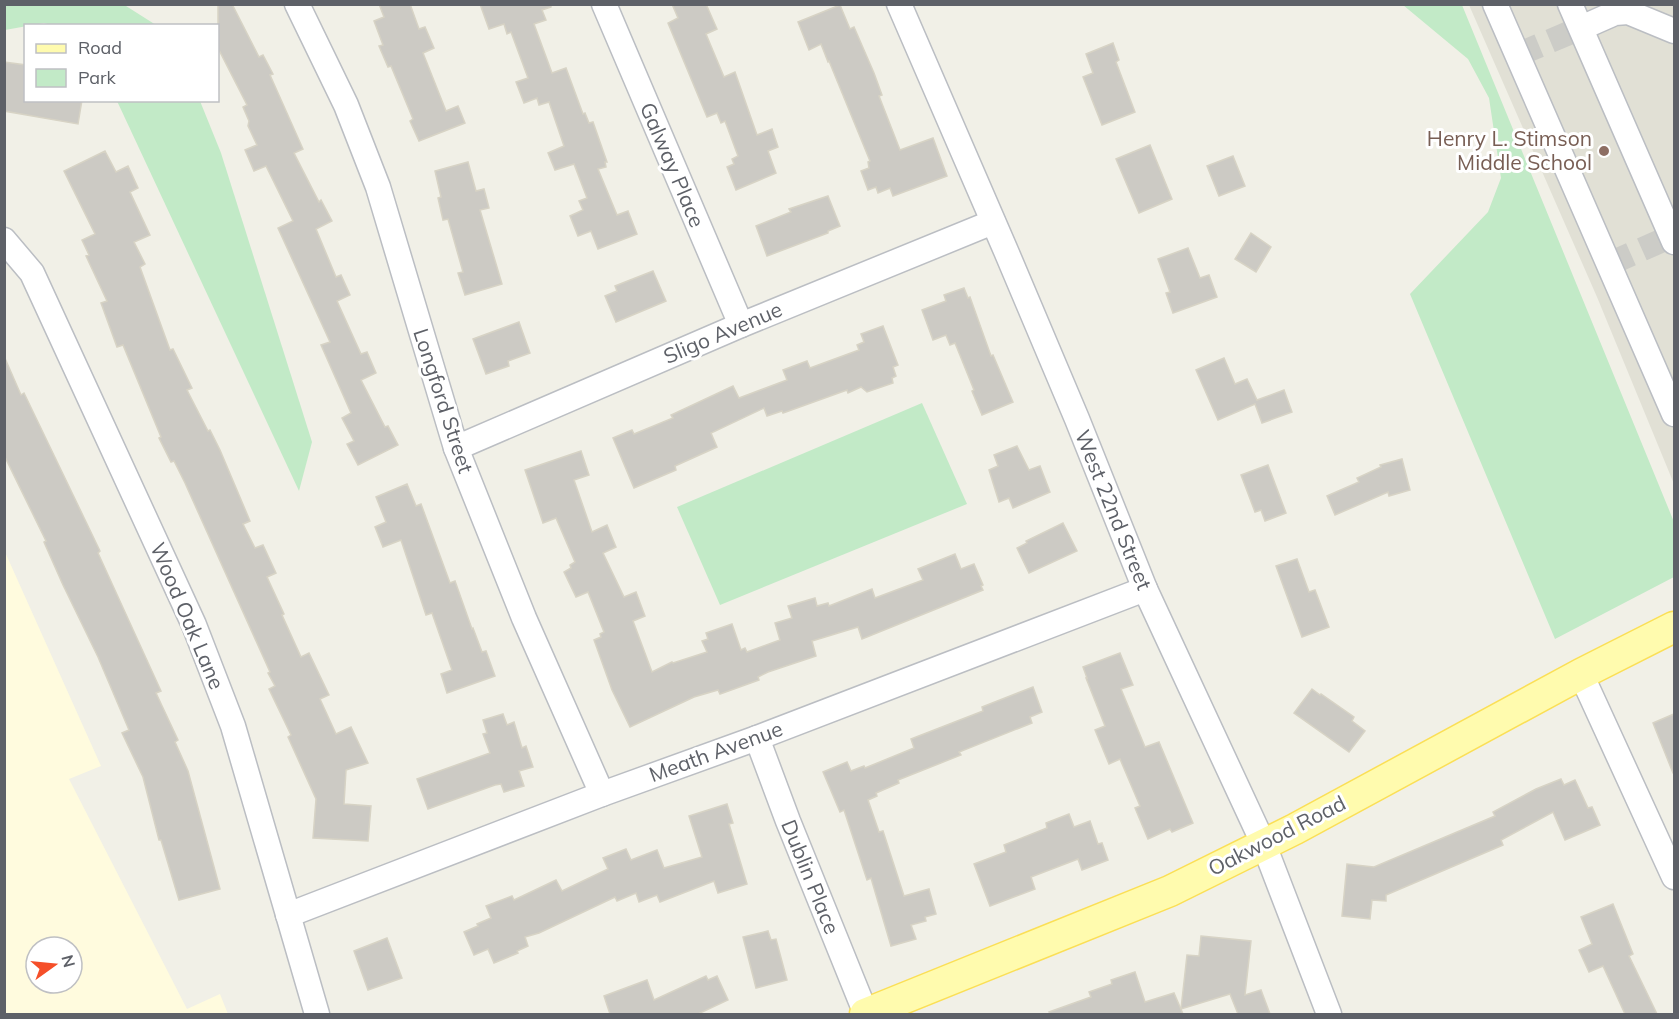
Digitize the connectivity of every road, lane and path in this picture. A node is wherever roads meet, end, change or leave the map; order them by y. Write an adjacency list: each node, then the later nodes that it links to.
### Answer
1 (297, 4): 13 (street, Longford Street)
2 (604, 4): 11 (street, Galway Place)
3 (899, 4): 8 (street, West 22nd Street)
4 (1495, 4): 12 (street)
5 (1570, 4): 6 (street)
6 (1581, 28): 7 (street); 9 (street)
7 (1674, 31)
8 (993, 222): 11 (street, Sligo Avenue); 14 (street, West 22nd Street)
9 (1674, 238)
10 (4, 240): 21 (street, Wood Oak Lane)
11 (741, 325): 13 (street, Sligo Avenue)
12 (1674, 414)
13 (456, 448): 18 (street, Longford Street)
14 (1145, 590): 17 (street, Meath Avenue); 19 (street, West 22nd Street)
15 (1674, 627): 16 (main road, Oakwood Road)
16 (1581, 674): 19 (main road, Oakwood Road); 20 (street)
17 (757, 738): 18 (street, Meath Avenue); 23 (street, Dublin Place)
18 (602, 794): 21 (street, Meath Avenue)
19 (1264, 845): 23 (main road, Oakwood Road); 24 (street, West 22nd Street)
20 (1674, 877)
21 (288, 915): 22 (street, Wood Oak Lane)
22 (317, 1014)
23 (866, 1014)
24 (1329, 1014)

